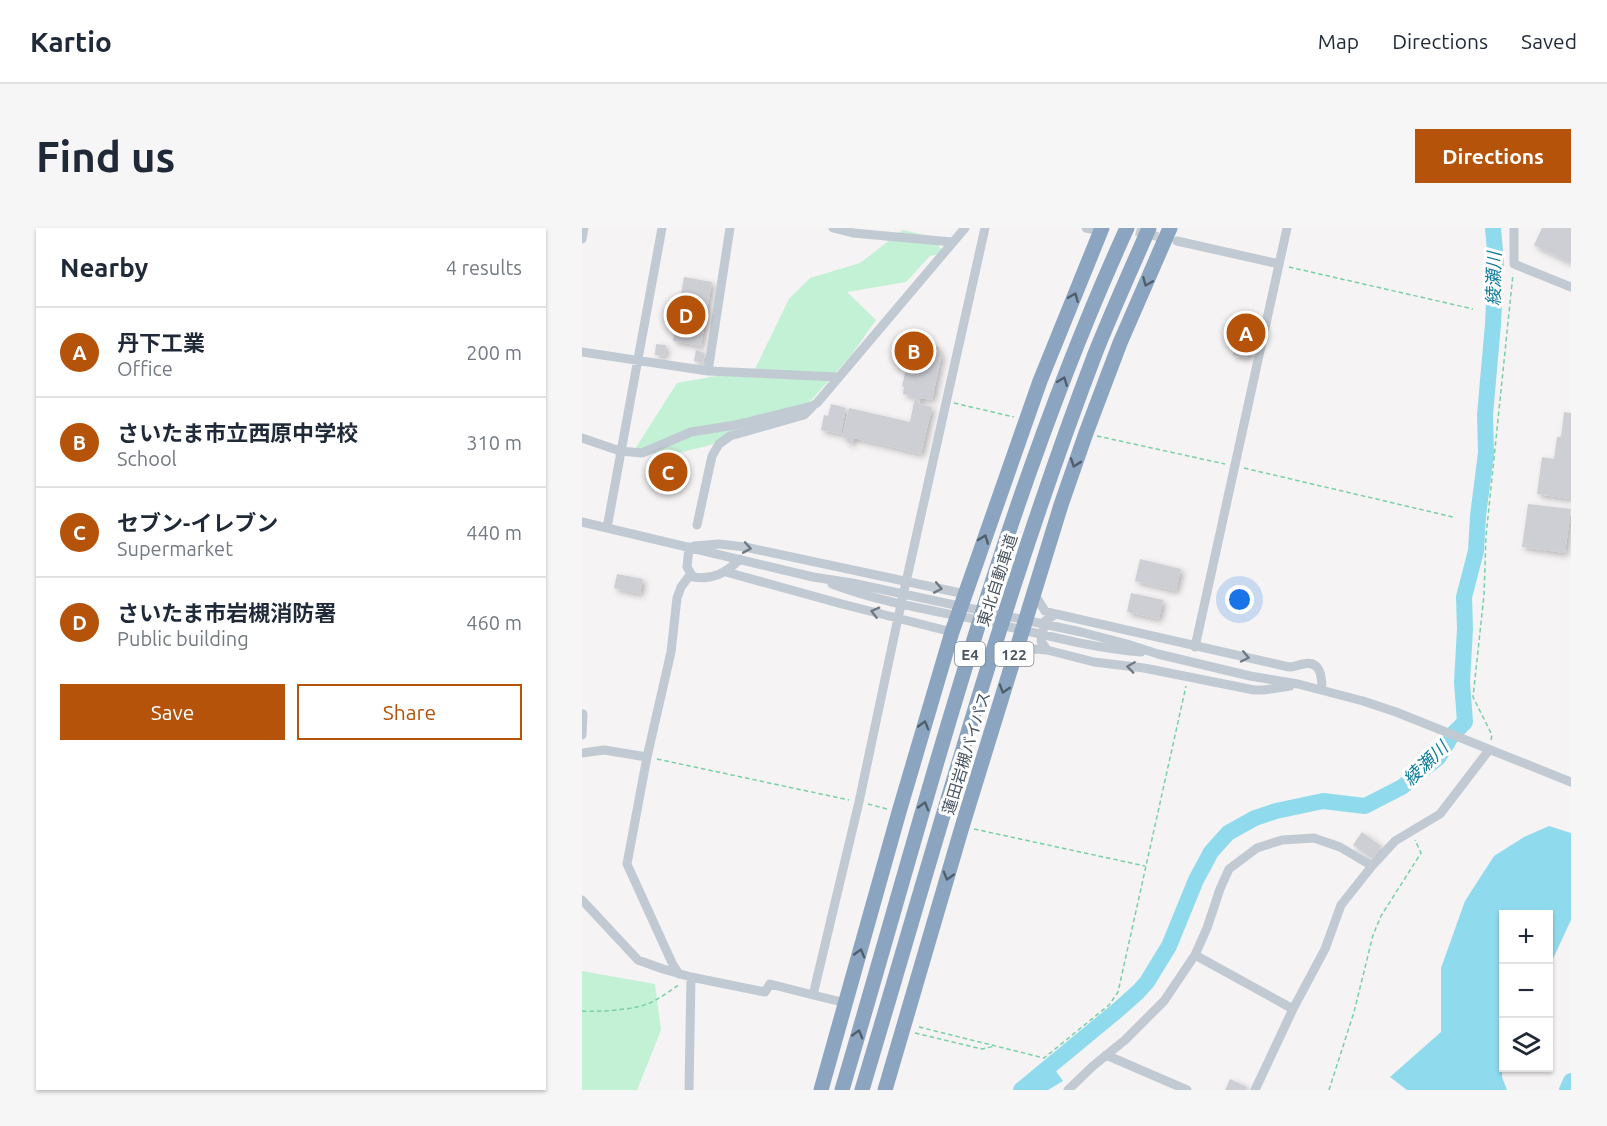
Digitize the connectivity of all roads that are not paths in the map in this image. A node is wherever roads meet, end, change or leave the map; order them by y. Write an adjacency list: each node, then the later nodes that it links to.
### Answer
1 (584, 228): 13 (street)
2 (662, 228): 18 (street)
3 (730, 228): 19 (street)
4 (833, 228): 14 (street)
5 (965, 228): 14 (street)
6 (985, 228): 31 (street)
7 (1127, 228): 59 (highway, 東北自動車道 / E4, one-way to 7)
8 (1149, 228): 60 (highway, 東北自動車道 / E4)
9 (1287, 228): 15 (street)
10 (1514, 228): 16 (street)
11 (1096, 229): 33 (highway, one-way to 11)
12 (1173, 234): 15 (street); 32 (highway, 蓮田岩槻バイパス / 122, one-way to 32)
13 (582, 239)
14 (952, 242): 20 (street)
15 (1280, 264): 37 (street)
16 (1571, 287)
17 (582, 352): 18 (street)
18 (637, 360): 19 (street); 23 (street)
19 (708, 371): 20 (street)
20 (838, 377): 21 (street)
21 (812, 406): 23 (street); 25 (street)
22 (582, 438): 23 (street)
23 (620, 451): 26 (street)
24 (582, 522): 26 (street)
25 (697, 525)
26 (607, 528): 27 (street)
27 (689, 546): 28 (street); 30 (street); 31 (street, one-way to 31)
28 (740, 559): 29 (street); 40 (street)
29 (726, 572): 30 (street); 35 (street, one-way to 29)
30 (690, 574): 46 (street)
31 (906, 582): 33 (street, one-way to 33); 35 (street)
32 (1033, 592): 34 (street); 39 (highway, 蓮田岩槻バイパス / 122)
33 (965, 594): 36 (highway)
34 (1056, 614): 37 (street); 38 (street)
35 (897, 618): 36 (street); 53 (street)
36 (952, 632): 54 (highway, one-way to 36)
37 (1195, 647): 41 (street, one-way to 41)
38 (1047, 650): 39 (street); 40 (street, one-way to 38)
39 (1014, 656): 61 (highway, 蓮田岩槻バイパス / 122, one-way to 61)
40 (1298, 684): 41 (street)
41 (1322, 690): 44 (street)
42 (582, 714): 43 (street)
43 (582, 735)
44 (1489, 750): 47 (street); 48 (street)
45 (582, 753): 46 (street)
46 (647, 757): 51 (street)
47 (1571, 782)
48 (1372, 866): 50 (street); 55 (street)
49 (582, 900): 51 (street)
50 (1195, 955): 55 (street); 56 (street)
51 (679, 974): 52 (street)
52 (691, 977): 53 (street); 57 (street)
53 (813, 995): 54 (street)
54 (846, 1003): 58 (highway)
55 (1293, 1009): 64 (street)
56 (1106, 1055): 62 (street); 63 (street)
57 (689, 1090)
58 (821, 1090)
59 (842, 1090)
60 (862, 1090)
61 (885, 1090)
62 (1068, 1090)
63 (1186, 1090)
64 (1255, 1090)

